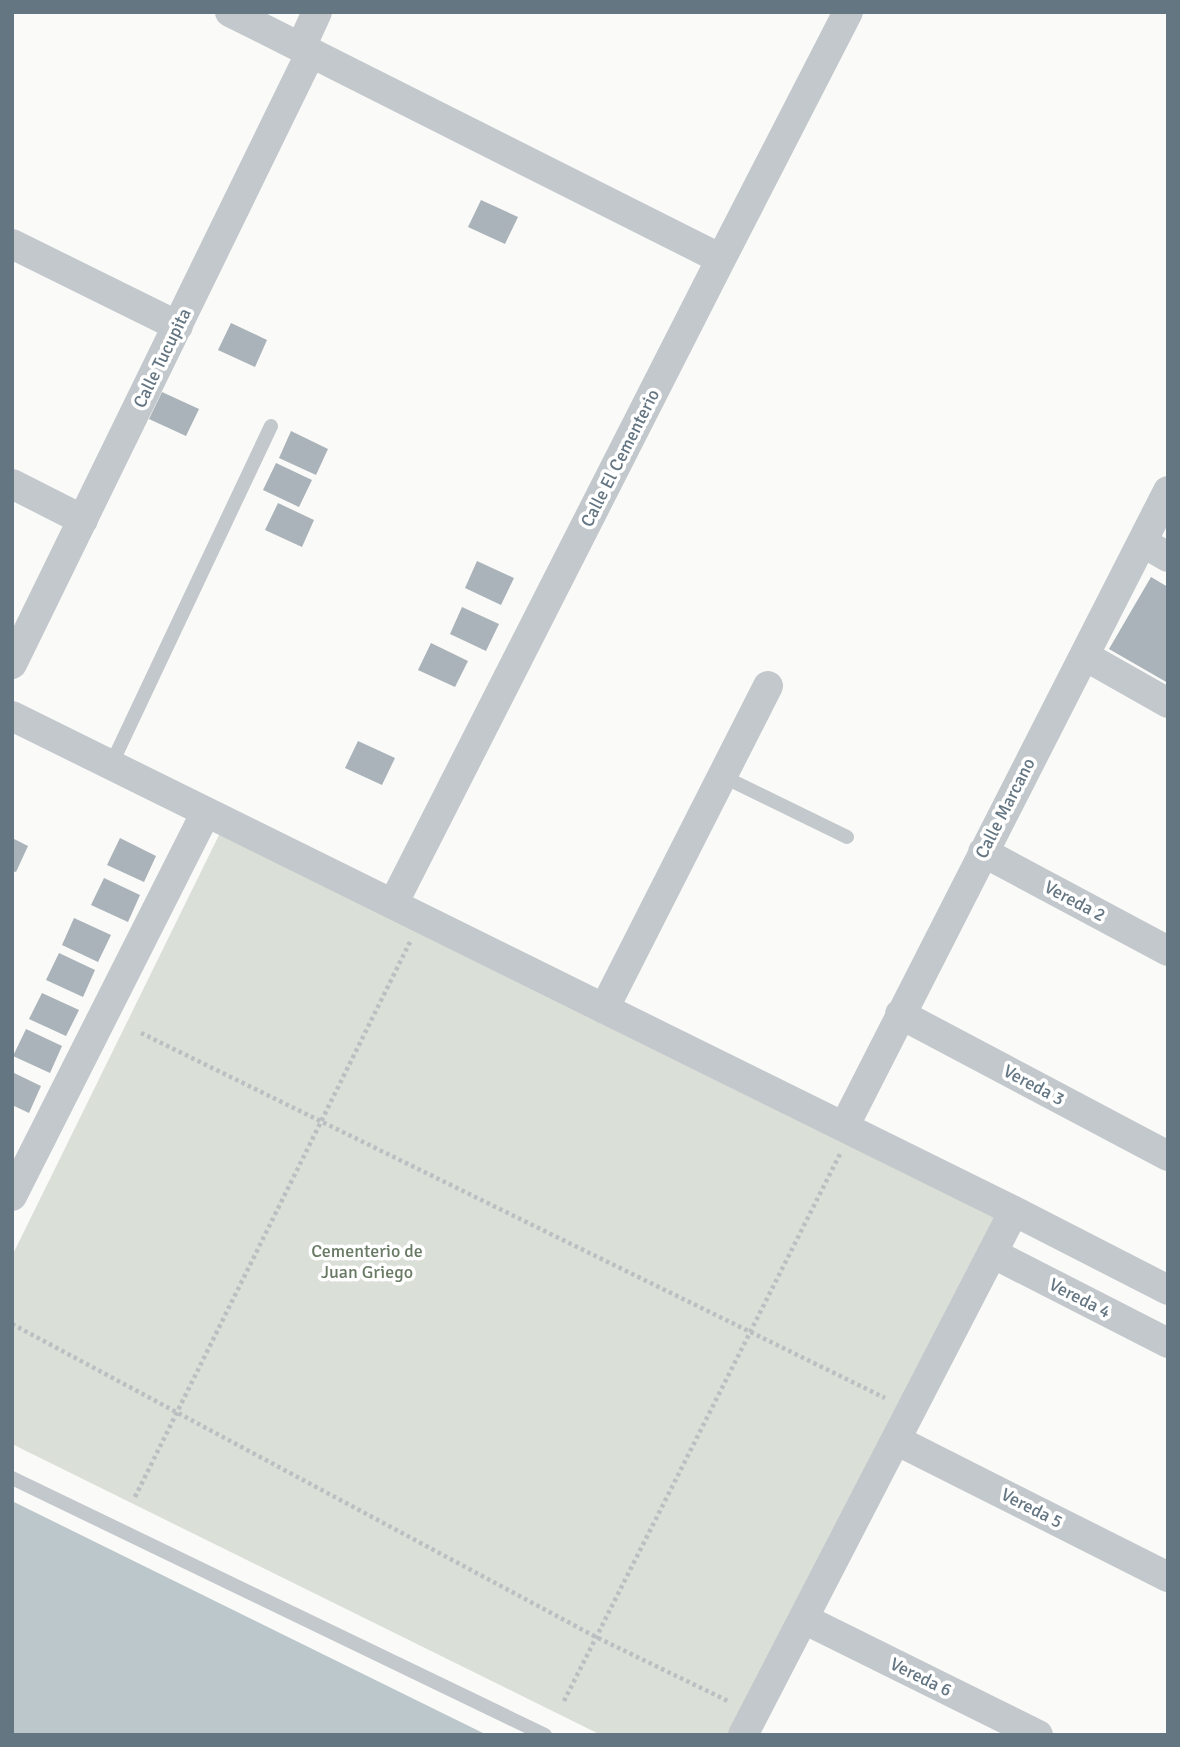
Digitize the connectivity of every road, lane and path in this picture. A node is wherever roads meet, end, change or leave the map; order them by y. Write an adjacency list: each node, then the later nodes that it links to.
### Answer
1 (230, 12): 4 (street)
2 (317, 12): 4 (street, Calle Tucupita)
3 (848, 12): 6 (street, Calle El Cementerio)
4 (306, 49): 6 (street); 7 (street, Calle Tucupita)
5 (12, 244): 7 (street)
6 (720, 258): 24 (street, Calle El Cementerio)
7 (178, 326): 11 (street, Calle Tucupita)
8 (271, 426): 19 (lane)
9 (12, 484): 11 (street)
10 (1168, 491): 12 (street, Calle Marcano)
11 (83, 520): 15 (street, Calle Tucupita)
12 (1142, 542): 13 (street); 14 (street, Calle Marcano)
13 (1168, 557)
14 (1085, 656): 17 (street); 23 (street, Calle Marcano)
15 (12, 664)
16 (768, 687): 20 (street)
17 (1168, 703)
18 (15, 725): 19 (street)
19 (111, 765): 21 (street)
20 (722, 776): 22 (lane); 27 (street)
21 (206, 812): 24 (street); 33 (street)
22 (847, 837)
23 (983, 852): 26 (street, Vereda 2); 28 (street, Calle Marcano)
24 (393, 904): 25 (street)
25 (422, 918): 27 (street); 30 (path)
26 (1168, 951)
27 (604, 1009): 31 (street)
28 (900, 1014): 31 (street, Calle Marcano); 32 (street, Vereda 3)
29 (141, 1033): 30 (path)
30 (321, 1121): 38 (path); 41 (path)
31 (844, 1127): 34 (street); 38 (path)
32 (1168, 1156)
33 (12, 1196)
34 (1014, 1211): 35 (street); 36 (street)
35 (992, 1253): 39 (street, Vereda 4); 42 (street)
36 (1168, 1290)
37 (12, 1324): 41 (path)
38 (750, 1331): 40 (path); 47 (path)
39 (1168, 1343)
40 (889, 1400)
41 (177, 1413): 44 (path); 47 (path)
42 (896, 1440): 45 (street, Vereda 5); 46 (street)
43 (12, 1478): 50 (lane)
44 (135, 1497)
45 (1168, 1577)
46 (804, 1619): 51 (street); 52 (street, Vereda 6)
47 (596, 1637): 48 (path); 49 (path)
48 (564, 1701)
49 (734, 1704)
50 (545, 1735)
51 (743, 1735)
52 (1038, 1735)

